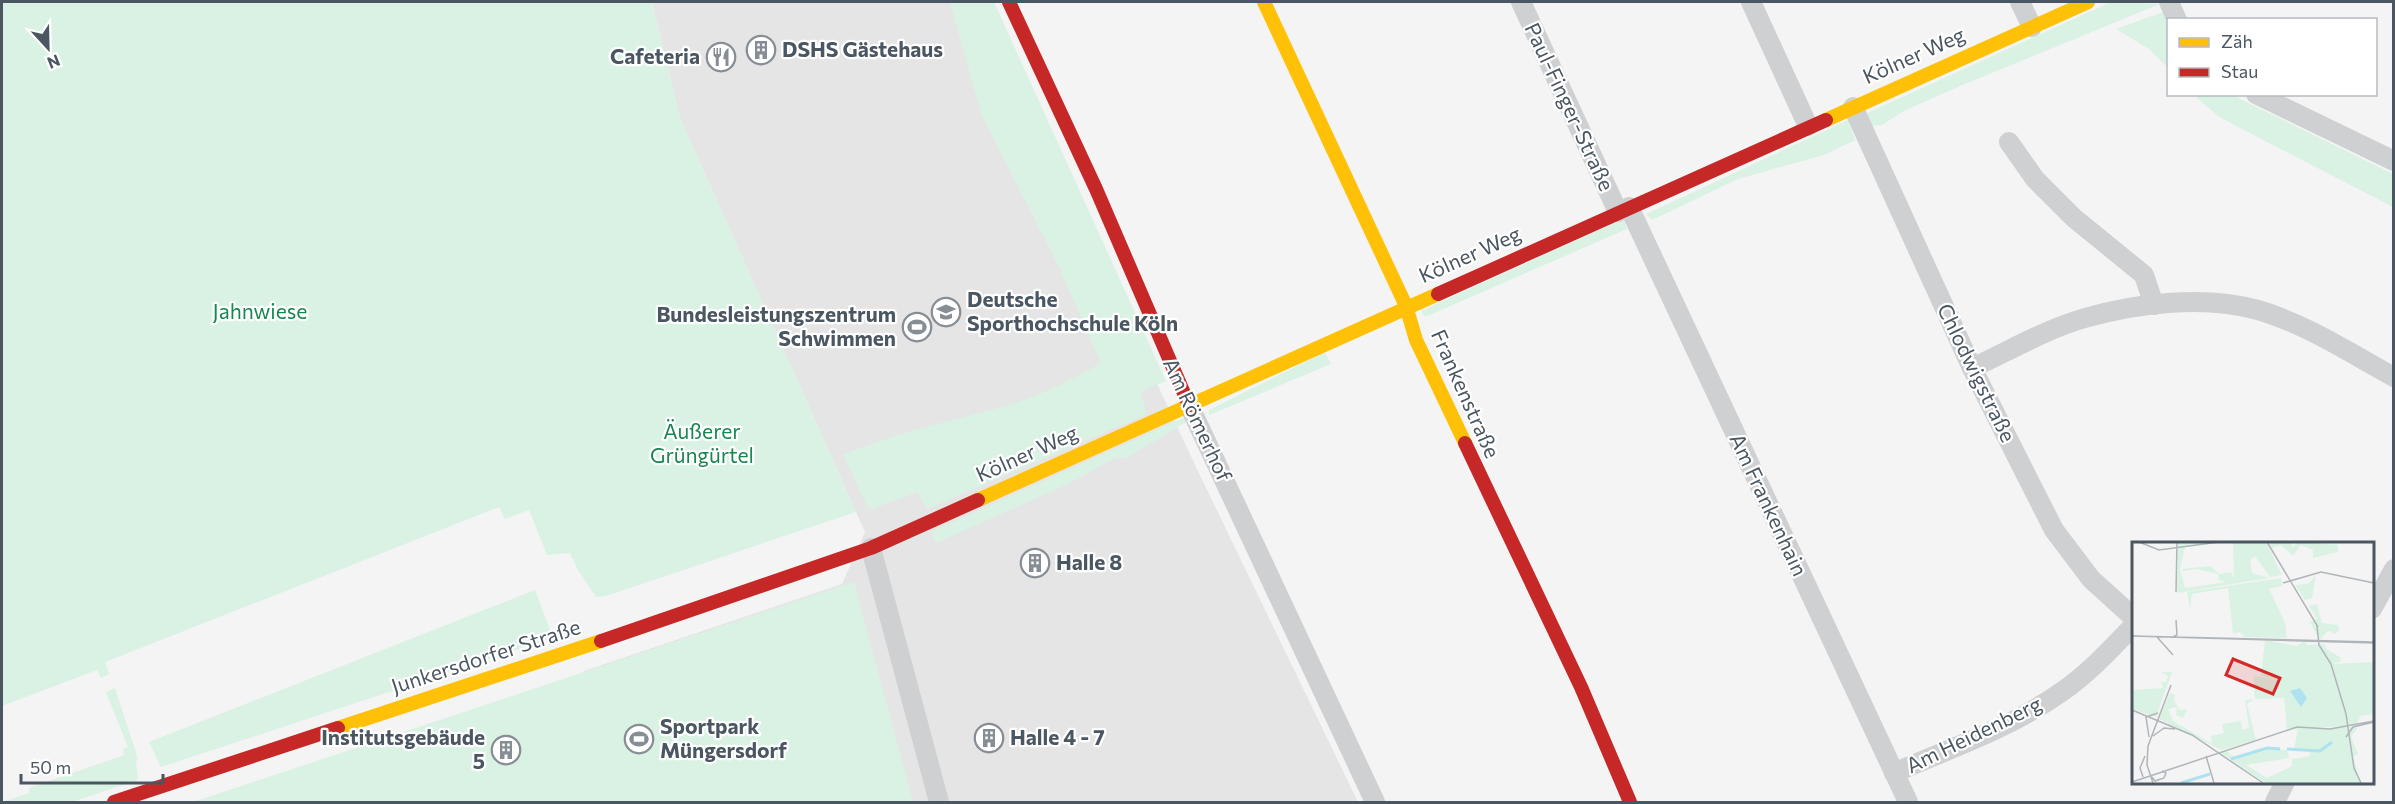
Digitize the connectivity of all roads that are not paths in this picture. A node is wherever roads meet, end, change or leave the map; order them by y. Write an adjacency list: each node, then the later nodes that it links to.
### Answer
1 (1009, 2): 20 (street, Am Römerhof)
2 (1264, 2): 17 (street, Frankenstraße)
3 (1521, 2): 15 (street, Paul-Finger-Straße)
4 (1751, 2): 12 (street)
5 (2020, 2): 9 (street)
6 (2088, 2): 9 (street, Kölner Weg)
7 (2169, 2): 8 (street)
8 (2176, 18)
9 (2031, 27): 11 (street, Kölner Weg)
10 (2260, 96): 14 (street)
11 (1852, 107): 12 (street, Kölner Weg); 18 (street, Chlodwigstraße)
12 (1808, 126): 15 (street, Kölner Weg)
13 (2009, 142): 16 (street)
14 (2394, 161)
15 (1624, 209): 17 (street, Kölner Weg); 26 (street, Am Frankenhain)
16 (2154, 305): 18 (street); 19 (street)
17 (1406, 306): 20 (street, Kölner Weg); 31 (street, Frankenstraße)
18 (1972, 368): 24 (street, Chlodwigstraße)
19 (2394, 377)
20 (1189, 405): 21 (street, Kölner Weg); 30 (street, Am Römerhof)
21 (871, 548): 28 (street, Junkersdorfer Straße); 29 (street)
22 (2394, 569): 23 (street)
23 (2374, 607)
24 (2132, 616)
25 (2132, 627): 26 (street, Am Heidenberg)
26 (1894, 773): 32 (street, Am Frankenhain)
27 (2284, 783): 33 (street)
28 (114, 802)
29 (939, 802)
30 (1375, 802)
31 (1630, 802)
32 (1908, 802)
33 (2275, 802)

